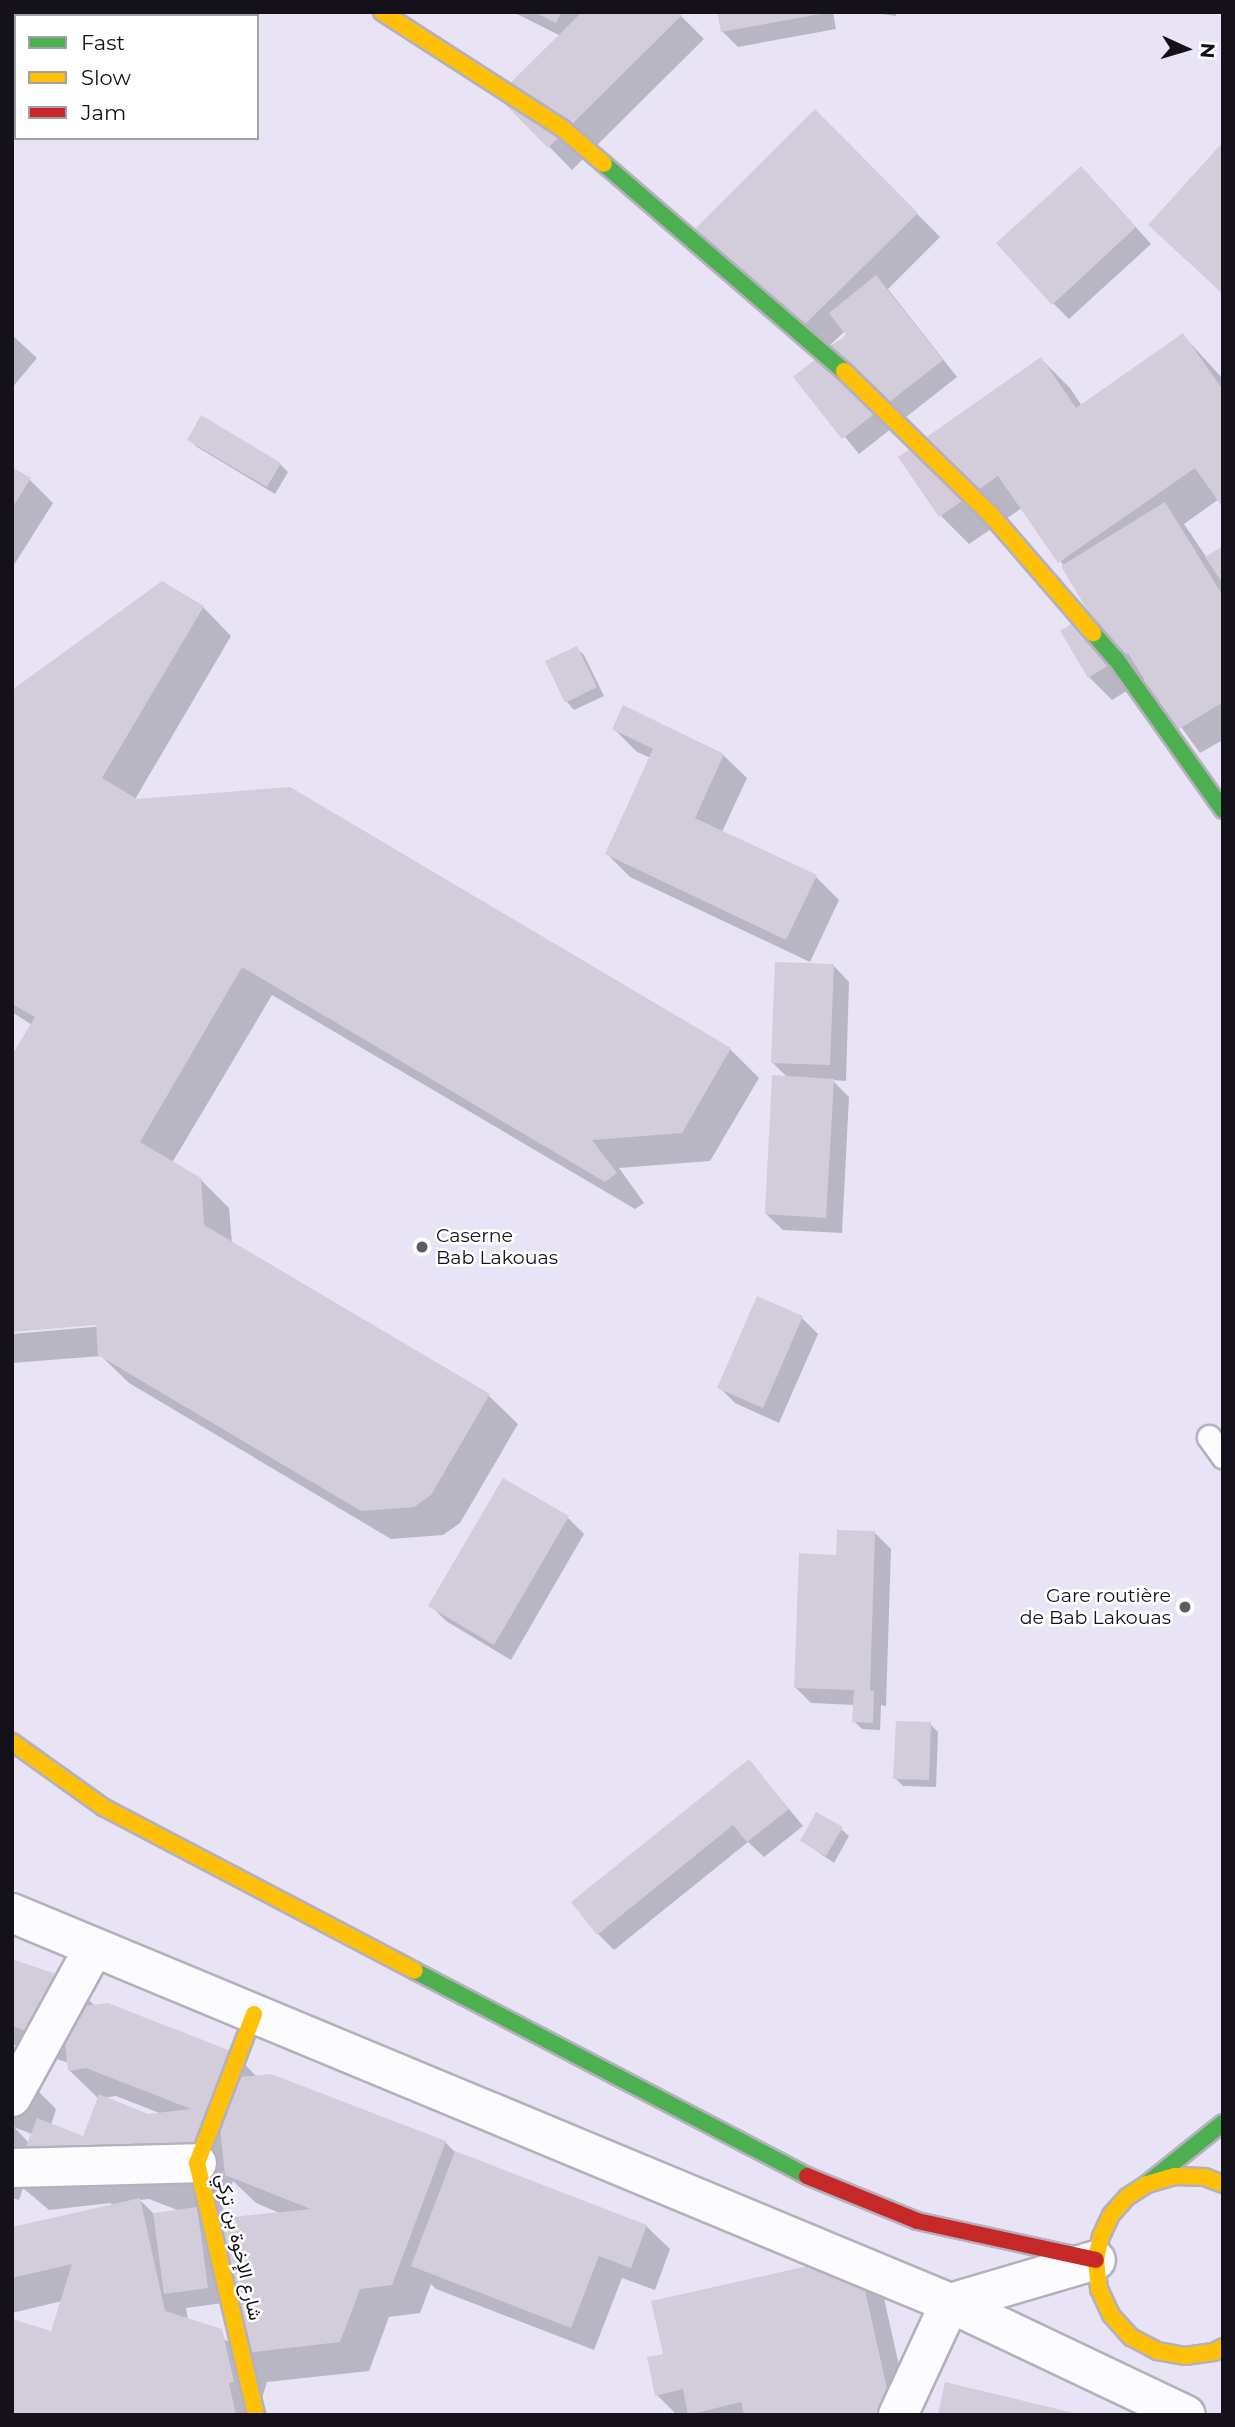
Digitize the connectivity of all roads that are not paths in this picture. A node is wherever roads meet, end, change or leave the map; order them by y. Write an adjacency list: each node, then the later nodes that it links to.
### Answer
1 (382, 12): 2 (street)
2 (1223, 810)
3 (1209, 1437): 4 (lane)
4 (1223, 1457)
5 (12, 1742): 15 (street)
6 (12, 1913): 7 (street)
7 (93, 1949): 8 (street); 9 (street)
8 (254, 2014): 11 (street, شارع الإخوة بن تركي); 16 (street)
9 (12, 2097)
10 (1223, 2123): 13 (street)
11 (197, 2163): 12 (street); 18 (street, شارع الإخوة بن تركي)
12 (12, 2168)
13 (1147, 2184): 14 (street); 15 (street)
14 (1223, 2184)
15 (1096, 2260): 16 (street); 17 (street)
16 (950, 2303): 19 (street); 20 (street)
17 (1223, 2347)
18 (257, 2415)
19 (898, 2415)
20 (1186, 2415)

